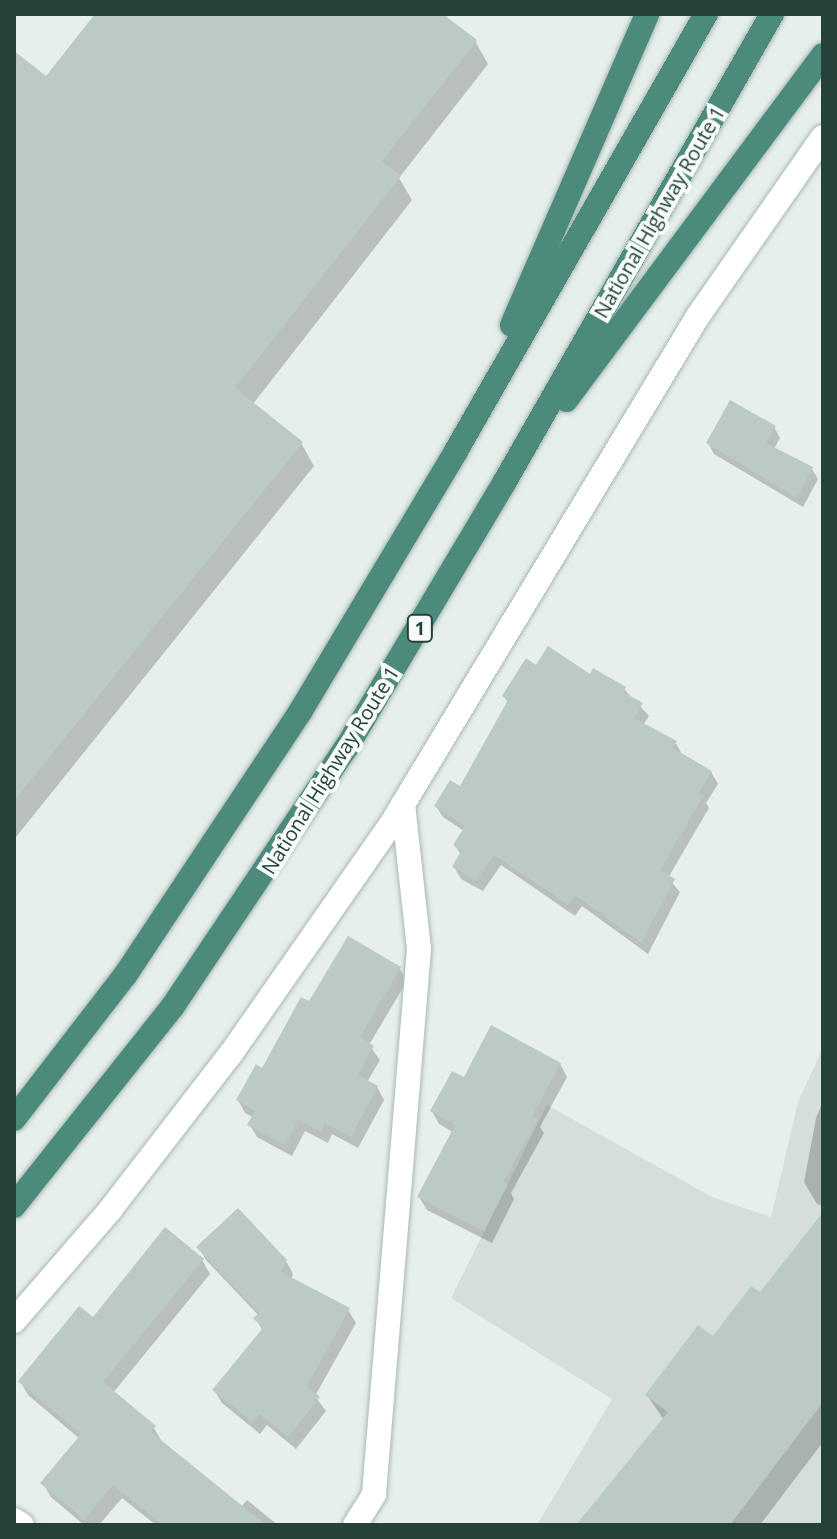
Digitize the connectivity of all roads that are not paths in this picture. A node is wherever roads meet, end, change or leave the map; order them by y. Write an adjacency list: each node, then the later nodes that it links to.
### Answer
1 (647, 14): 6 (highway)
2 (706, 14): 6 (highway)
3 (772, 14): 7 (highway, National Highway Route 1 / 1)
4 (823, 55): 7 (highway, 1)
5 (823, 137): 8 (street)
6 (456, 451): 9 (highway)
7 (504, 483): 10 (highway, National Highway Route 1 / 1)
8 (403, 804): 11 (street); 14 (street)
9 (14, 1119)
10 (14, 1206)
11 (14, 1321)
12 (14, 1520): 13 (street)
13 (22, 1525)
14 (355, 1525)

